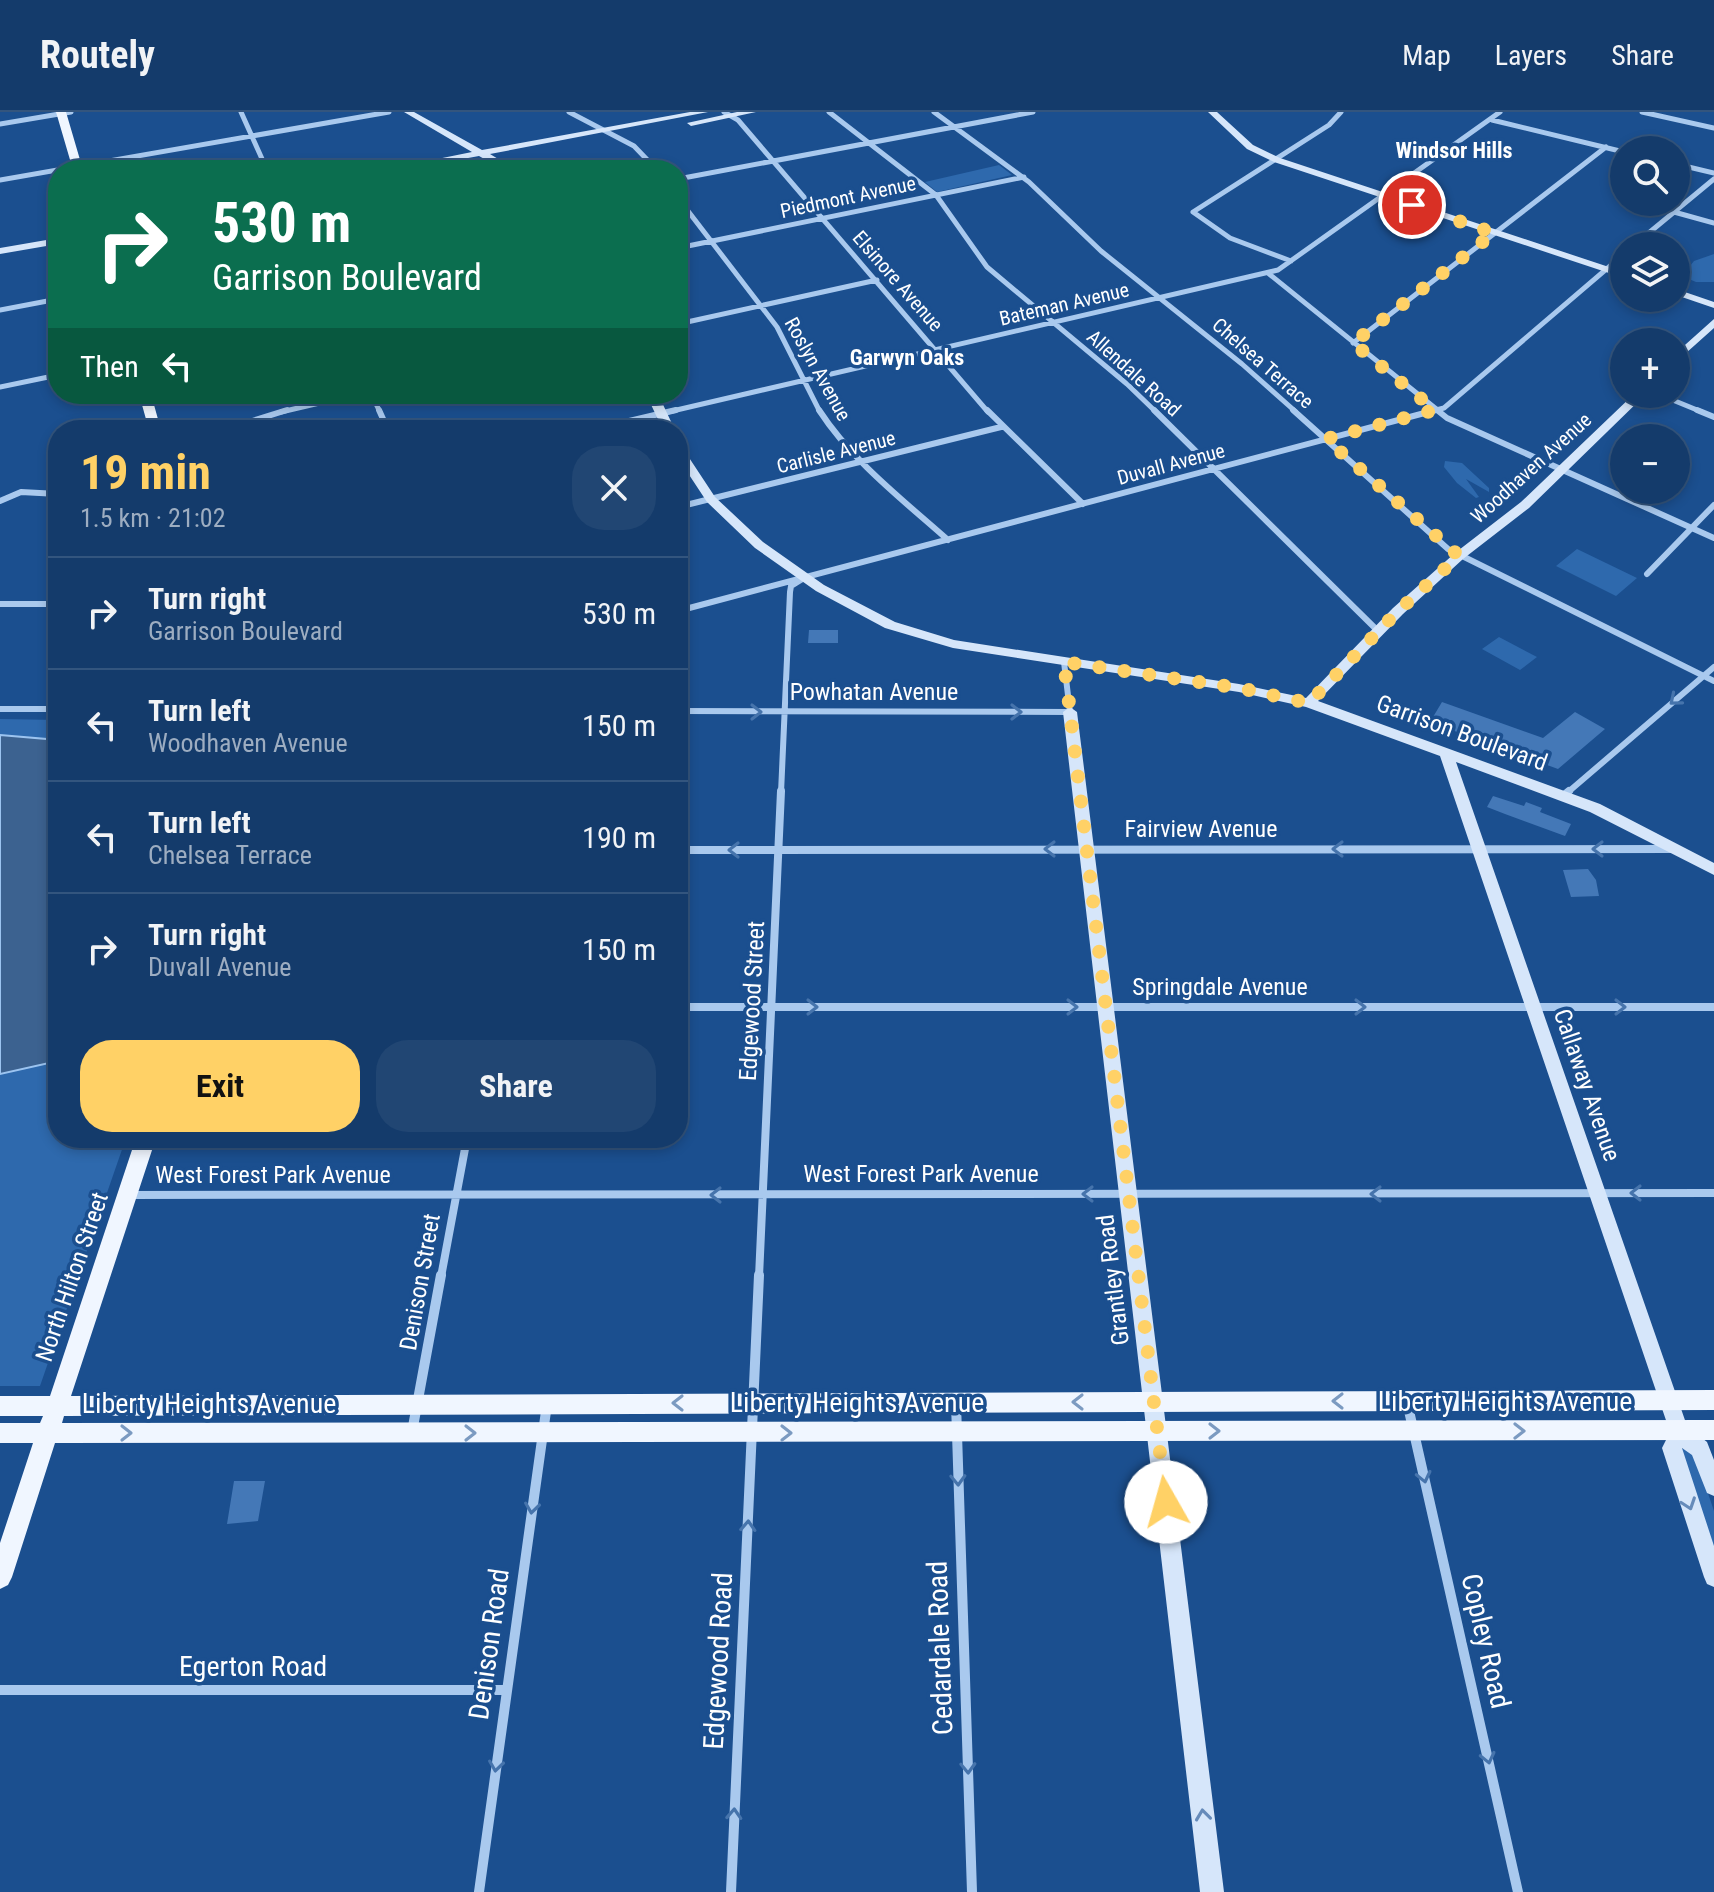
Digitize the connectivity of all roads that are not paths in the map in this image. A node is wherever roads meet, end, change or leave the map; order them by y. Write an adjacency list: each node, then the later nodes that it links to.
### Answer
1 (241, 112): 22 (street)
2 (389, 112): 22 (street)
3 (408, 112): 27 (street)
4 (569, 112): 21 (street)
5 (704, 112): 21 (street)
6 (752, 112): 15 (street)
7 (829, 112): 24 (street, Allendale Road)
8 (934, 112): 19 (street, Chelsea Terrace)
9 (1033, 112): 19 (street)
10 (1212, 112): 34 (street)
11 (1341, 112): 34 (street)
12 (1500, 112): 17 (street, Bateman Avenue)
13 (1642, 112): 16 (street)
14 (65, 113): 18 (street); 28 (main road)
15 (728, 114): 23 (street); 35 (street, Elsinore Avenue)
16 (1661, 114): 20 (street)
17 (1492, 120): 25 (street); 43 (street, Bateman Avenue)
18 (0, 124)
19 (953, 126): 24 (street); 40 (street, Chelsea Terrace)
20 (1714, 128)
21 (604, 130): 23 (street); 27 (street)
22 (251, 136): 29 (street); 30 (street)
23 (617, 137): 32 (street); 33 (street)
24 (868, 142): 35 (street); 42 (street, Allendale Road)
25 (1606, 147): 26 (street); 52 (street)
26 (1610, 148)
27 (481, 153): 31 (street); 32 (street)
28 (76, 160)
29 (121, 160)
30 (262, 160)
31 (443, 160)
32 (493, 160)
33 (649, 160)
34 (1277, 160): 43 (street); 58 (street)
35 (772, 161): 39 (street); 48 (street, Elsinore Avenue)
36 (1690, 168): 38 (street)
37 (48, 173): 41 (street)
38 (1714, 176): 44 (street)
39 (688, 177)
40 (1024, 177): 42 (street, Piedmont Avenue); 65 (street, Chelsea Terrace)
41 (0, 180)
42 (936, 195): 48 (street, Piedmont Avenue); 72 (street, Allendale Road)
43 (1384, 196): 52 (street); 58 (street, Bateman Avenue)
44 (1690, 198)
45 (688, 211): 54 (street, Roslyn Avenue)
46 (1669, 216): 51 (street)
47 (1689, 216): 49 (street)
48 (821, 219): 54 (street, Piedmont Avenue); 63 (street, Elsinore Avenue)
49 (1714, 223)
50 (48, 232): 53 (street)
51 (1650, 232)
52 (1494, 233): 60 (street); 73 (street)
53 (0, 241)
54 (710, 241): 56 (street, Piedmont Avenue); 68 (street, Roslyn Avenue)
55 (48, 243): 57 (street)
56 (688, 246)
57 (0, 251)
58 (1291, 261): 62 (street, Bateman Avenue)
59 (1610, 266): 60 (street, Duvall Avenue)
60 (1605, 270): 61 (street); 83 (street, Duvall Avenue)
61 (1610, 271)
62 (1268, 273): 65 (street, Bateman Avenue); 73 (street)
63 (877, 280): 68 (street); 75 (street, Elsinore Avenue)
64 (1690, 297): 67 (street)
65 (1159, 298): 72 (street, Bateman Avenue); 90 (street, Chelsea Terrace)
66 (48, 301): 69 (street)
67 (1714, 305)
68 (762, 306): 70 (street); 77 (street, Roslyn Avenue)
69 (0, 310)
70 (688, 322)
71 (1714, 322): 74 (street)
72 (1053, 323): 75 (street, Bateman Avenue); 93 (street, Allendale Road)
73 (1353, 343): 83 (street)
74 (1690, 345)
75 (937, 350): 77 (street, Bateman Avenue); 89 (street, Elsinore Avenue)
76 (48, 377): 78 (street)
77 (804, 381): 84 (street, Bateman Avenue); 91 (street, Roslyn Avenue)
78 (0, 387)
79 (313, 404): 86 (street)
80 (656, 404): 84 (street)
81 (1690, 407): 85 (street)
82 (1626, 408): 94 (street, Woodhaven Avenue)
83 (1435, 410): 90 (street, Duvall Avenue); 94 (street)
84 (661, 414): 87 (street, Bateman Avenue); 88 (street)
85 (1714, 417)
86 (255, 420)
87 (635, 420)
88 (664, 420)
89 (1001, 427): 91 (street, Carlisle Avenue); 98 (street, Elsinore Avenue)
90 (1326, 439): 93 (street, Duvall Avenue); 104 (street, Chelsea Terrace)
91 (861, 462): 96 (street, Carlisle Avenue); 103 (street, Roslyn Avenue)
92 (688, 464): 96 (street, Garrison Boulevard)
93 (1213, 469): 98 (street, Duvall Avenue); 110 (street, Allendale Road)
94 (1563, 470): 101 (street); 104 (street, Woodhaven Avenue)
95 (48, 493): 97 (street)
96 (711, 499): 99 (street, Carlisle Avenue); 106 (street, Garrison Boulevard)
97 (0, 501)
98 (1083, 504): 103 (street, Duvall Avenue)
99 (688, 505)
100 (1714, 505): 101 (street)
101 (1693, 528): 102 (street); 105 (street)
102 (1714, 538)
103 (948, 540): 106 (street, Duvall Avenue)
104 (1459, 556): 110 (street, Woodhaven Avenue); 113 (street, Chelsea Terrace)
105 (1647, 574)
106 (804, 578): 109 (street, Duvall Avenue); 111 (street, Garrison Boulevard); 119 (street, Edgewood Street)
107 (0, 604): 108 (street)
108 (48, 604)
109 (688, 608)
110 (1379, 632): 115 (street, Woodhaven Avenue)
111 (1064, 662): 115 (street, Garrison Boulevard); 120 (street, Grantley Road)
112 (1714, 667): 113 (street)
113 (1704, 676): 114 (street, Chelsea Terrace); 122 (street, one-way to 122)
114 (1714, 681)
115 (1309, 703): 121 (street, Garrison Boulevard)
116 (0, 709): 117 (street)
117 (48, 709)
118 (688, 711): 119 (street, Powhatan Avenue, one-way to 119)
119 (785, 712): 120 (street, Powhatan Avenue, one-way to 120); 127 (street, Edgewood Street)
120 (1070, 712): 123 (street, Grantley Road)
121 (1446, 754): 122 (street, Garrison Boulevard); 124 (street, Callaway Avenue)
122 (1563, 796): 125 (street, Garrison Boulevard)
123 (1087, 849): 124 (street, Fairview Avenue, one-way to 123); 127 (street, Fairview Avenue, one-way to 127); 131 (street, Grantley Road)
124 (1478, 849): 125 (street, Fairview Avenue, one-way to 124); 132 (street, Callaway Avenue)
125 (1676, 849): 128 (street, Garrison Boulevard)
126 (688, 850): 127 (street, Fairview Avenue, one-way to 126)
127 (779, 850): 130 (street, Edgewood Street)
128 (1714, 870)
129 (688, 1007): 130 (street, Springdale Avenue)
130 (772, 1007): 131 (street, Springdale Avenue, one-way to 131); 138 (street, Edgewood Street)
131 (1106, 1007): 132 (street, Springdale Avenue, one-way to 132); 139 (street, Grantley Road)
132 (1533, 1007): 133 (street, Springdale Avenue, one-way to 133); 136 (street, Callaway Avenue)
133 (1714, 1007)
134 (143, 1148): 140 (main road, North Hilton Street)
135 (465, 1148): 141 (street, Denison Street)
136 (1597, 1193): 137 (street, West Forest Park Avenue, one-way to 136); 139 (street, West Forest Park Avenue, one-way to 139); 142 (street, Callaway Avenue)
137 (1714, 1193)
138 (764, 1194): 139 (street, West Forest Park Avenue, one-way to 138); 141 (street, West Forest Park Avenue, one-way to 141); 145 (street, Edgewood Street)
139 (1129, 1194): 147 (street, Grantley Road)
140 (127, 1195): 141 (street, West Forest Park Avenue); 151 (main road, North Hilton Street)
141 (456, 1195): 149 (street, Denison Street)
142 (1668, 1400): 143 (main road, Liberty Heights Avenue); 144 (main road, Liberty Heights Avenue); 157 (street, Callaway Avenue)
143 (1714, 1400)
144 (1407, 1401): 147 (main road, Liberty Heights Avenue, one-way to 147); 154 (street, Copley Road)
145 (754, 1402): 146 (main road, Liberty Heights Avenue); 148 (main road, Liberty Heights Avenue, one-way to 148); 160 (street, Edgewood Street)
146 (956, 1402): 147 (main road, Liberty Heights Avenue, one-way to 146); 156 (street, Cedardale Road)
147 (1154, 1402): 153 (street, Grantley Road)
148 (547, 1403): 149 (main road, Liberty Heights Avenue); 159 (street, Denison Road)
149 (418, 1404): 151 (main road, Liberty Heights Avenue); 161 (street, Denison Street)
150 (0, 1406): 151 (main road, Liberty Heights Avenue)
151 (57, 1406): 155 (main road, North Hilton Street)
152 (1714, 1430): 157 (main road, Liberty Heights Avenue)
153 (1157, 1431): 154 (main road, Liberty Heights Avenue, one-way to 154); 156 (main road, Liberty Heights Avenue); 170 (street, Grantley Road, one-way to 153)
154 (1413, 1431): 157 (main road, Liberty Heights Avenue, one-way to 157); 171 (street, Copley Road, one-way to 171)
155 (48, 1432): 158 (main road, Liberty Heights Avenue); 161 (main road, Liberty Heights Avenue, one-way to 161); 163 (main road, North Hilton Street)
156 (957, 1432): 160 (main road, Liberty Heights Avenue, one-way to 156); 169 (street, Cedardale Road, one-way to 169)
157 (1680, 1432): 162 (street, Callaway Avenue); 164 (street, Callaway Avenue, one-way to 164)
158 (0, 1433)
159 (543, 1433): 160 (main road, Liberty Heights Avenue); 161 (main road, Liberty Heights Avenue, one-way to 159); 166 (street, Denison Road, one-way to 166)
160 (753, 1433): 168 (street, Edgewood Road, one-way to 160)
161 (412, 1434)
162 (1714, 1486)
163 (0, 1577)
164 (1714, 1577)
165 (0, 1690): 166 (street, Egerton Road)
166 (506, 1690): 167 (street, Denison Road, one-way to 167)
167 (479, 1892)
168 (731, 1892)
169 (972, 1892)
170 (1212, 1892)
171 (1518, 1892)

